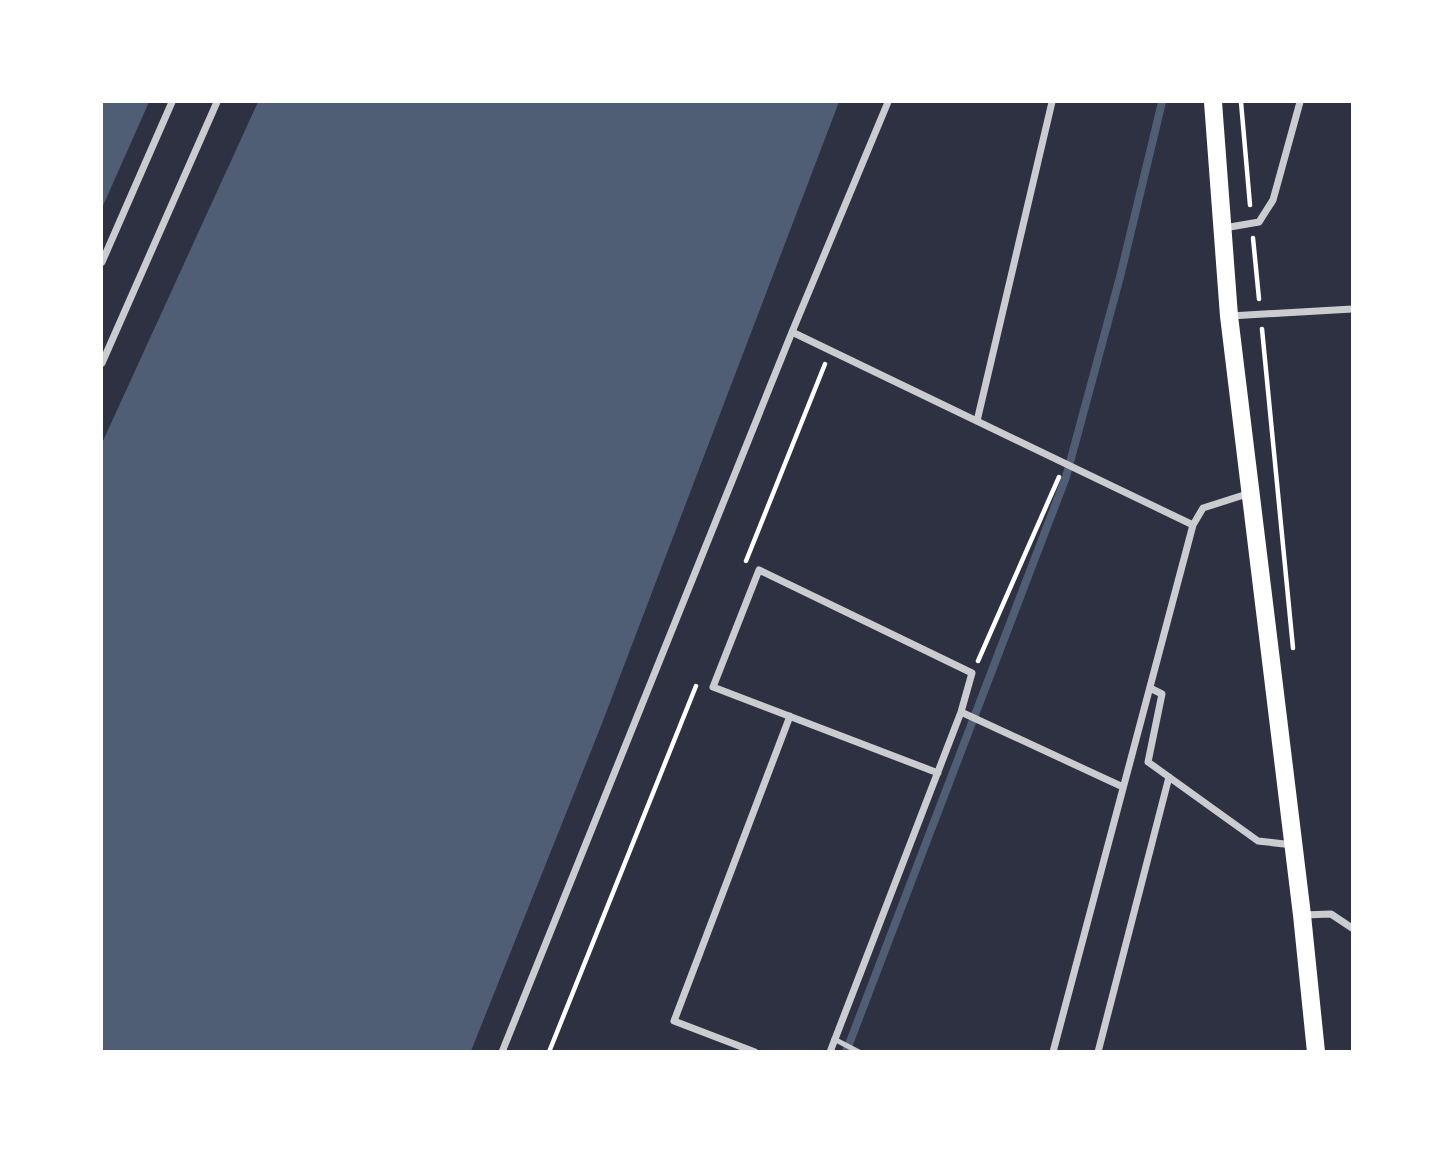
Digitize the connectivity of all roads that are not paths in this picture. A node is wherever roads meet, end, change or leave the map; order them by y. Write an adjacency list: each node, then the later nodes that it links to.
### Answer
1 (172, 102): 8 (street)
2 (217, 102): 12 (street)
3 (888, 102): 11 (street)
4 (1052, 102): 13 (street)
5 (1213, 102): 7 (main road)
6 (1300, 102): 7 (street)
7 (1223, 228): 10 (main road)
8 (102, 261)
9 (1353, 309): 10 (street)
10 (1229, 316): 14 (main road)
11 (792, 332): 13 (street); 26 (street)
12 (102, 363)
13 (977, 421): 15 (street)
14 (1251, 493): 15 (street); 22 (main road)
15 (1193, 525): 16 (street)
16 (1150, 688): 20 (street); 21 (street)
17 (961, 712): 18 (street); 19 (street); 21 (street)
18 (790, 716): 19 (street); 27 (street)
19 (938, 773): 25 (street)
20 (1169, 777): 22 (street); 31 (street)
21 (1124, 787): 30 (street)
22 (1294, 845): 23 (main road)
23 (1302, 915): 24 (street); 32 (main road)
24 (1353, 928)
25 (834, 1040): 28 (street); 29 (lane)
26 (502, 1052)
27 (755, 1052)
28 (830, 1052)
29 (859, 1052)
30 (1053, 1052)
31 (1098, 1052)
32 (1315, 1052)

